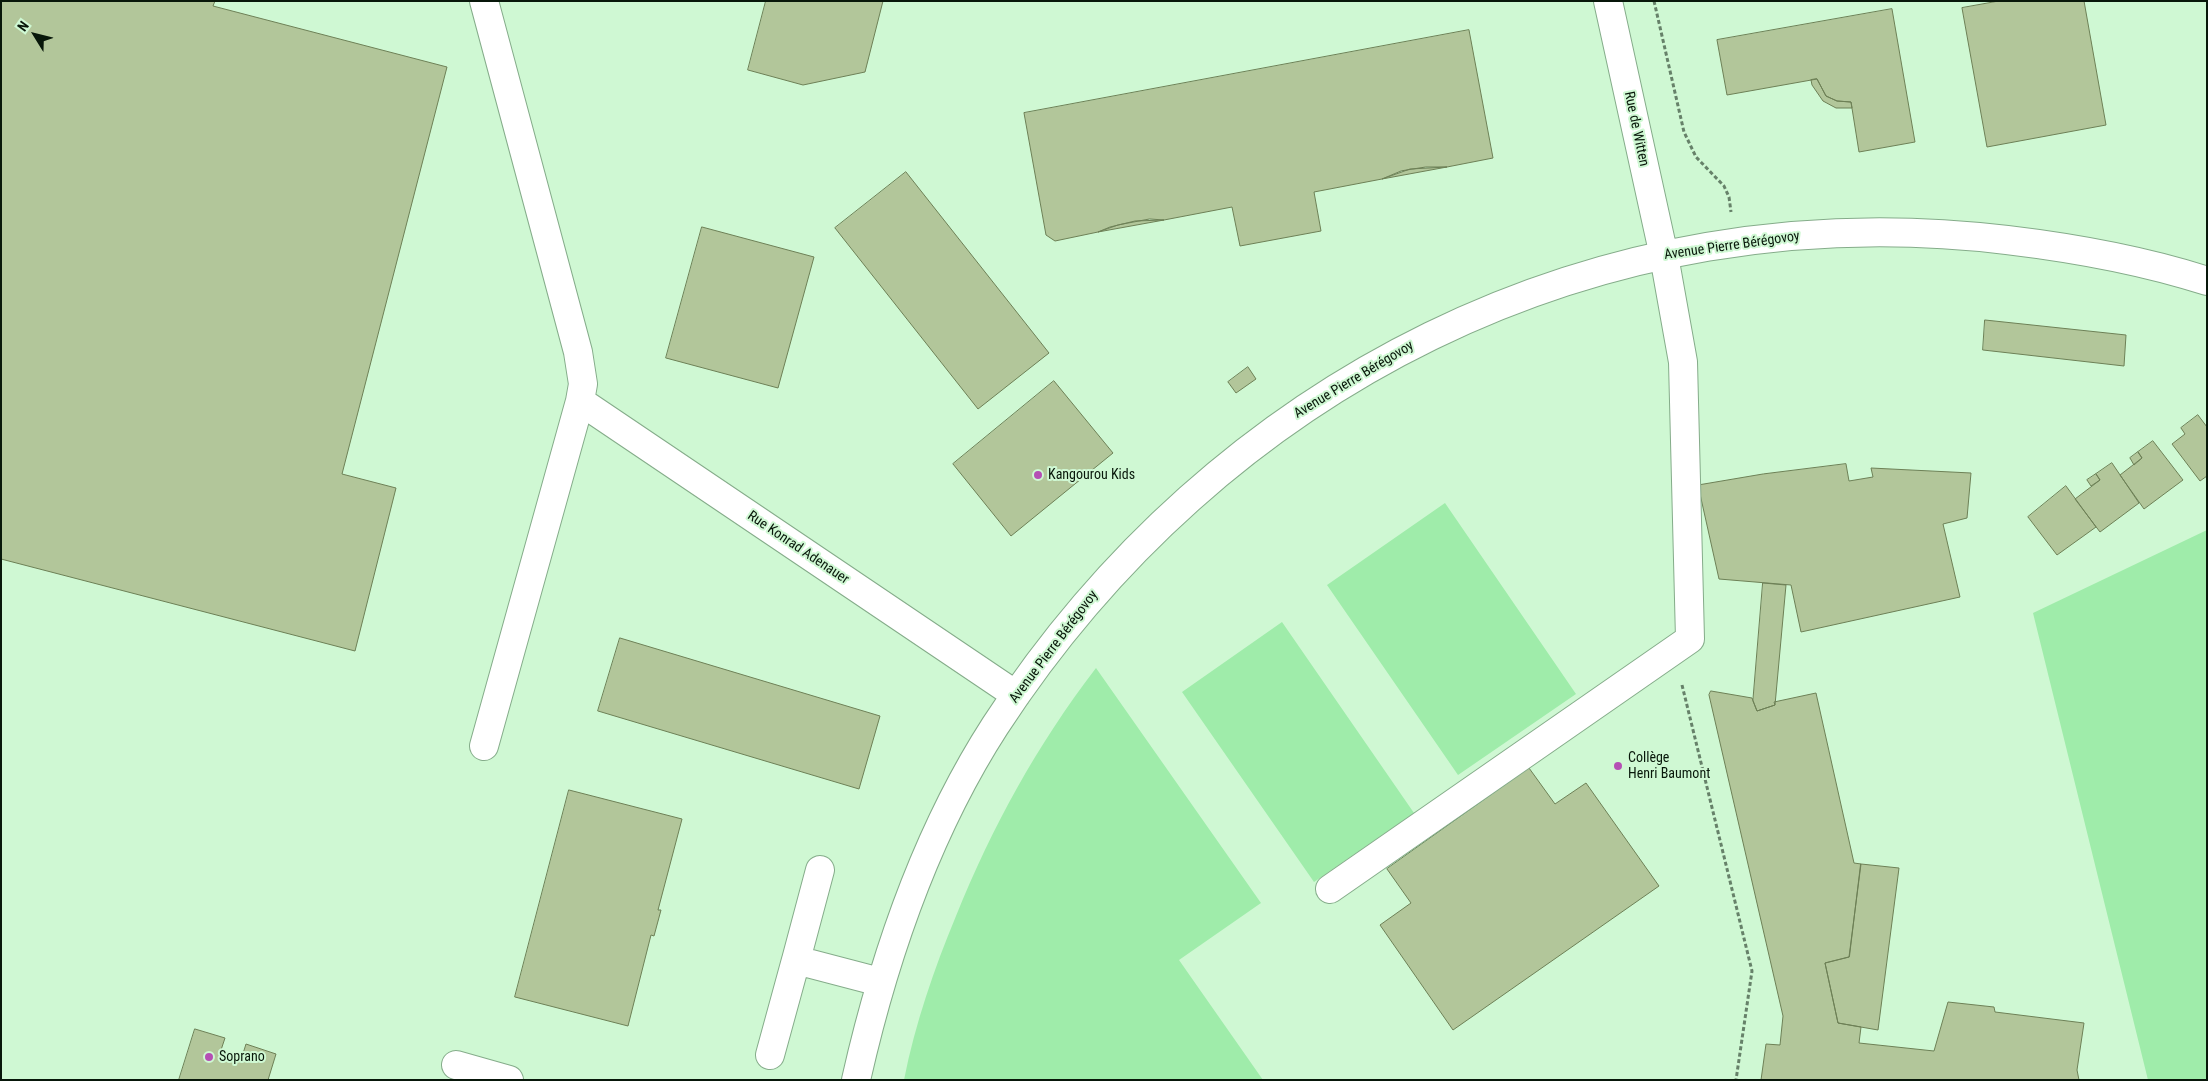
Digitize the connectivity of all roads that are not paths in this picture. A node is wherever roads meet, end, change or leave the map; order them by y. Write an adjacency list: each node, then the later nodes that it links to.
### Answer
1 (484, 1): 5 (street)
2 (1608, 1): 3 (street, Rue de Witten)
3 (1664, 256): 4 (street, Avenue Pierre Bérégovoy); 6 (street, Avenue Pierre Bérégovoy); 9 (street, Rue de Witten)
4 (2207, 281)
5 (580, 401): 6 (street, Rue Konrad Adenauer); 7 (street)
6 (1016, 695): 11 (street, Avenue Pierre Bérégovoy)
7 (484, 746)
8 (820, 870): 10 (street)
9 (1330, 889)
10 (796, 960): 11 (street); 12 (street)
11 (880, 982): 15 (street, Avenue Pierre Bérégovoy)
12 (770, 1055)
13 (456, 1065): 14 (street)
14 (509, 1080)
15 (856, 1080)

